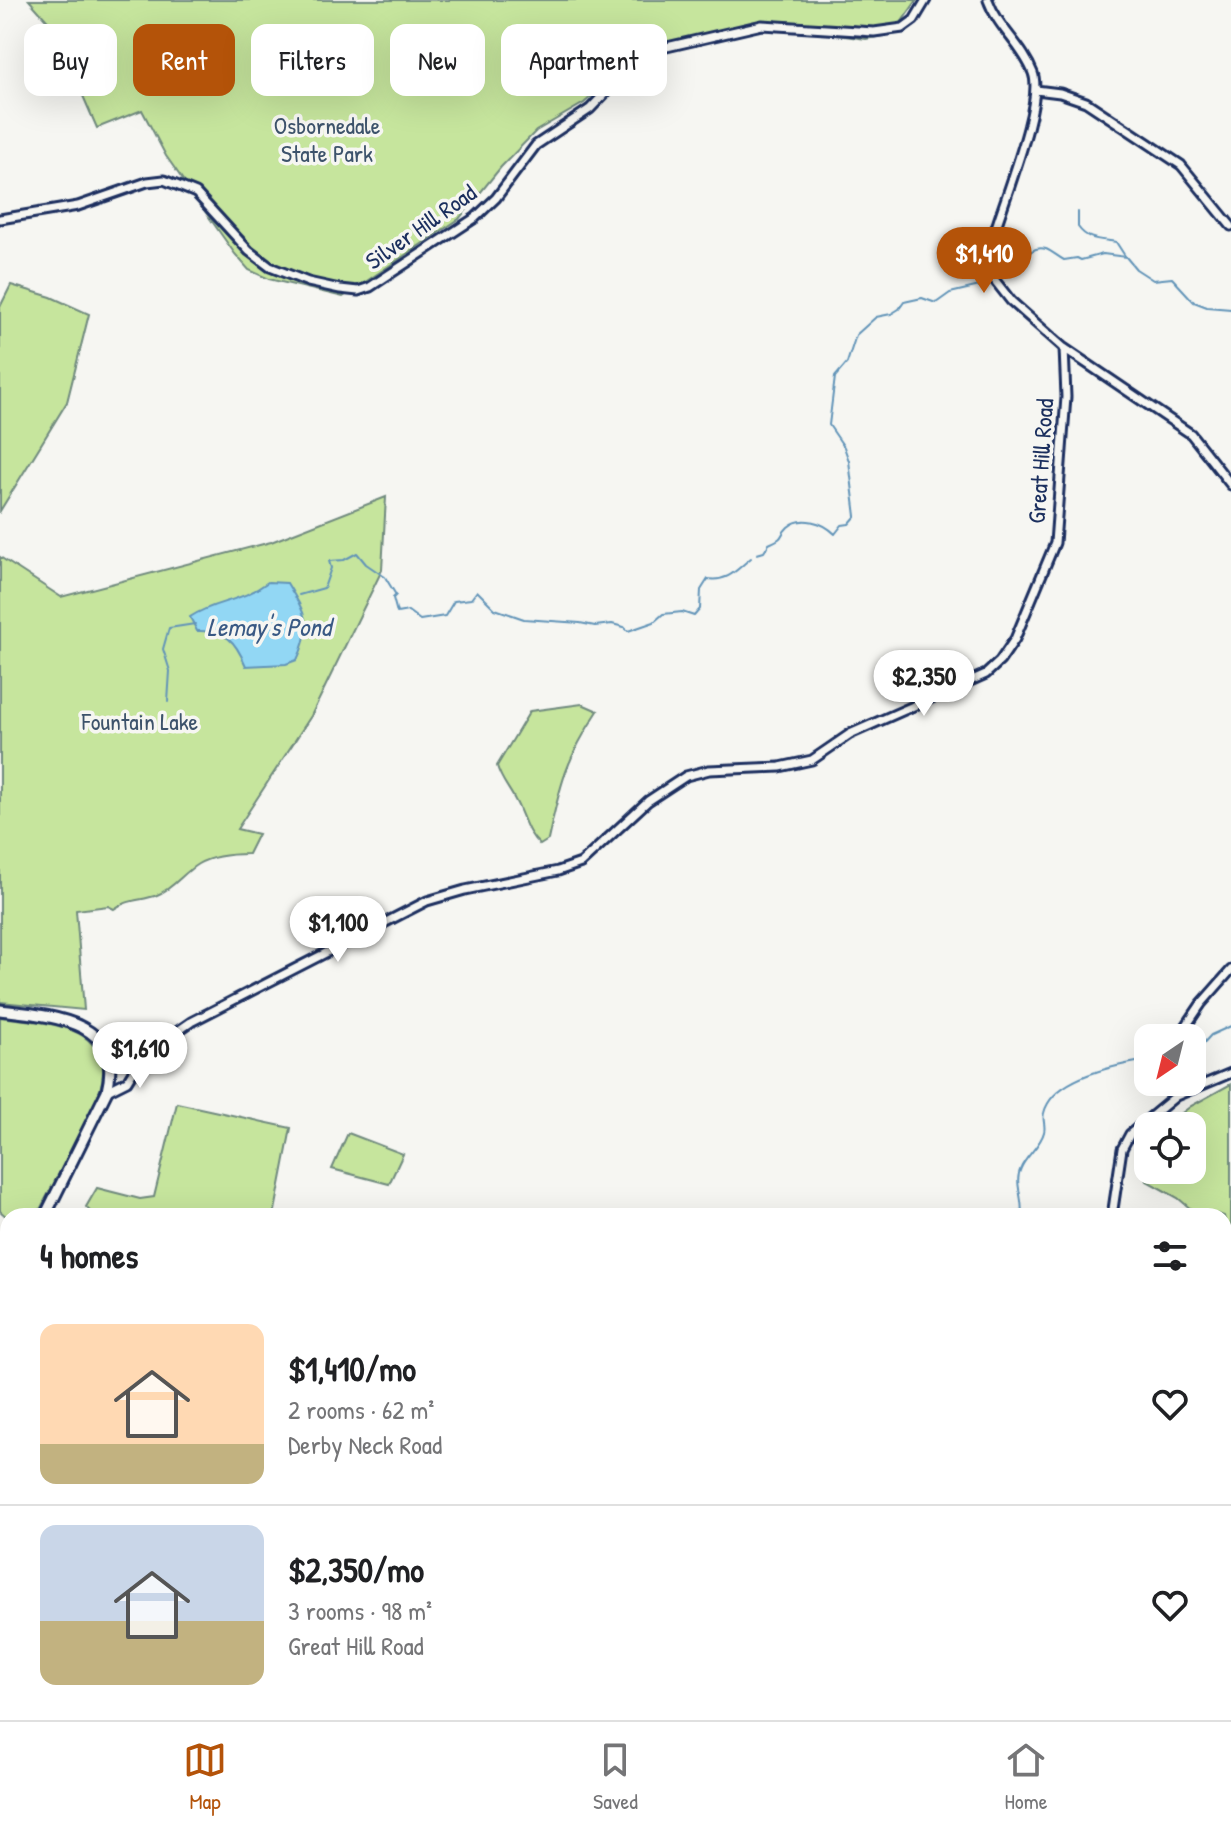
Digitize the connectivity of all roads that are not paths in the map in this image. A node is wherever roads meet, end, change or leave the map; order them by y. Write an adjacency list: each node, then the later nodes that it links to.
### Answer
1 (926, 0): 4 (street, Silver Hill Road)
2 (988, 0): 3 (street)
3 (1036, 90): 5 (street); 6 (street)
4 (0, 219)
5 (1231, 226)
6 (1064, 348): 7 (street); 12 (street, Great Hill Road)
7 (1231, 485)
8 (1231, 970): 10 (street)
9 (0, 1010): 11 (main road)
10 (1187, 1024)
11 (103, 1044): 12 (street); 15 (main road)
12 (143, 1055): 15 (street, Great Hill Road)
13 (1231, 1073): 14 (street)
14 (1206, 1083)
15 (107, 1091): 17 (main road)
16 (1176, 1096): 18 (street)
17 (49, 1208)
18 (1113, 1208)

